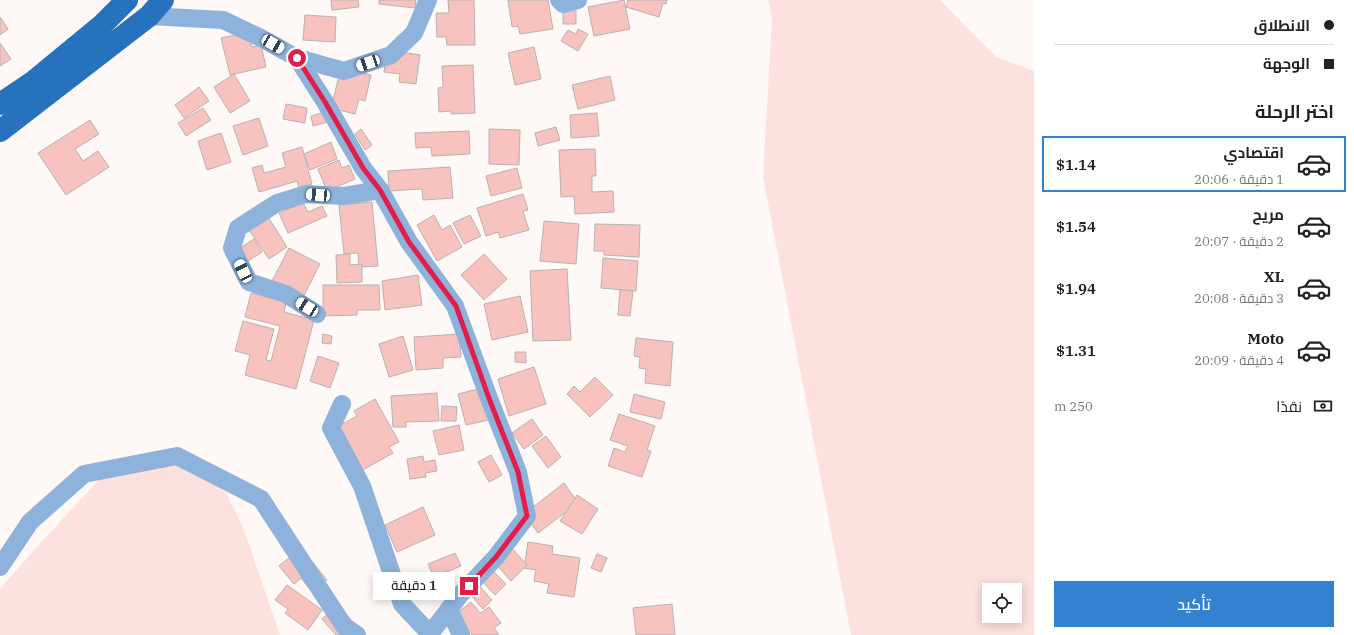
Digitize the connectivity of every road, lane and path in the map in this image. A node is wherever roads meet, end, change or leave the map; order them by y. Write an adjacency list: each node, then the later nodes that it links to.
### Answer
1 (127, 0): 8 (main road)
2 (163, 0): 6 (main road)
3 (428, 0): 7 (street)
4 (559, 0): 5 (street)
5 (578, 0)
6 (149, 16): 7 (street); 9 (main road)
7 (297, 58): 10 (street)
8 (0, 104)
9 (0, 131)
10 (380, 190): 11 (street); 14 (street)
11 (317, 314)
12 (342, 404): 15 (street)
13 (0, 567): 16 (street)
14 (449, 609): 15 (street); 17 (street)
15 (430, 634)
16 (357, 635)
17 (461, 635)

